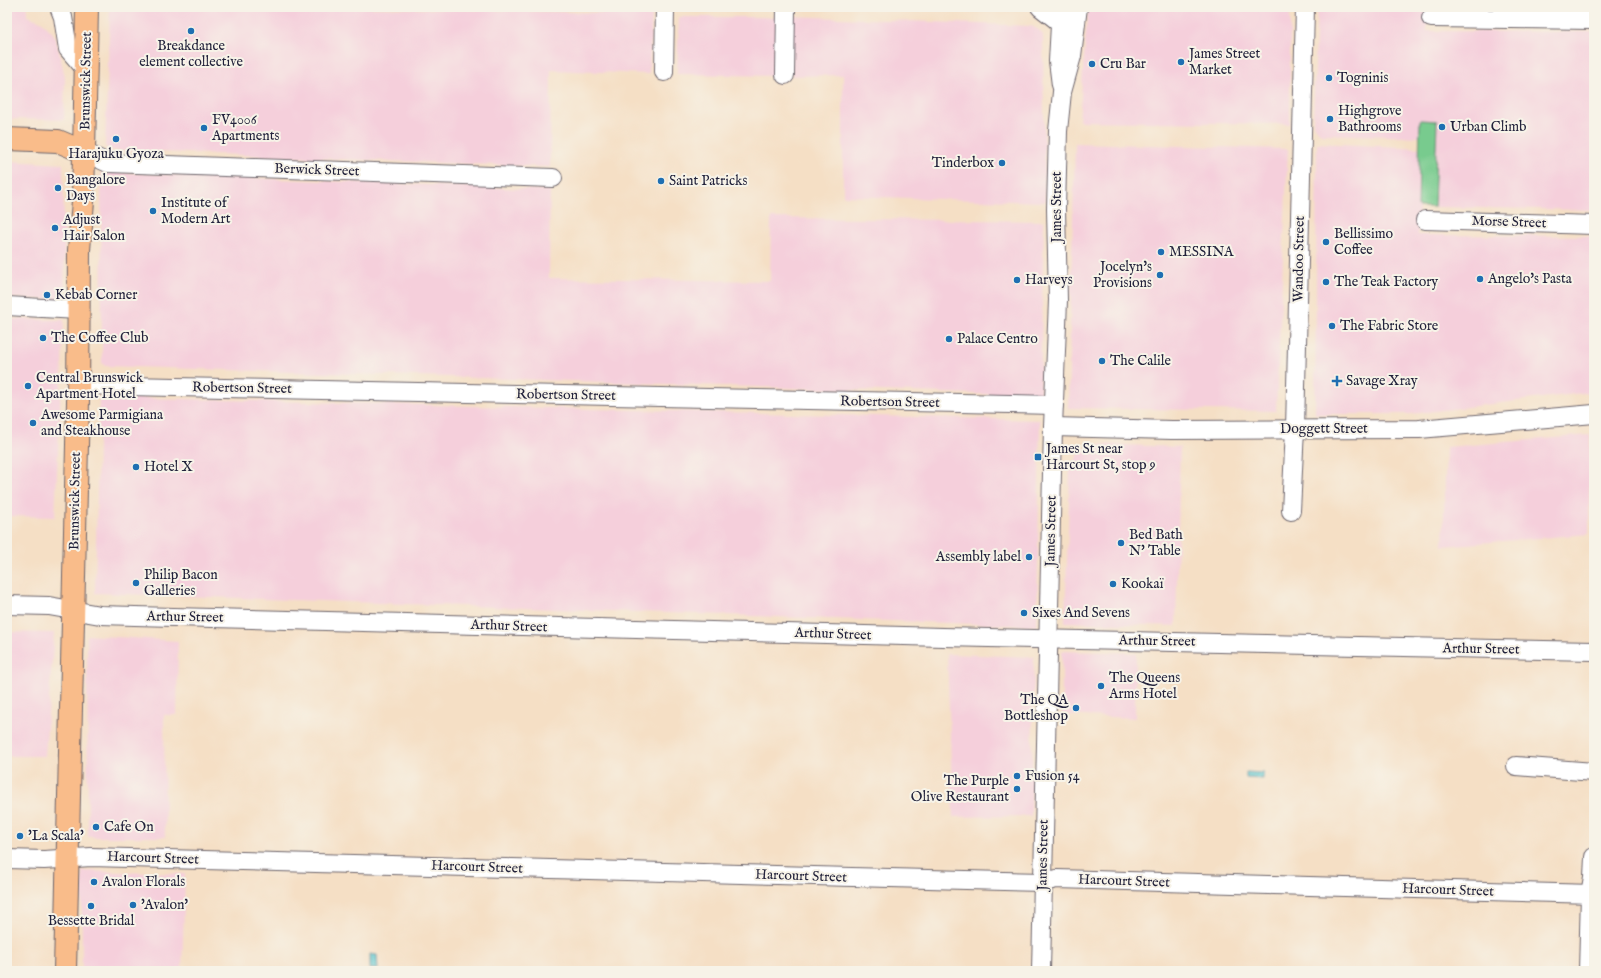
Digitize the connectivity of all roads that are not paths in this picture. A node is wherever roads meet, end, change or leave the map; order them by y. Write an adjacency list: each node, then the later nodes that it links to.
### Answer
1 (59, 7): 12 (street)
2 (87, 7): 12 (main road, Brunswick Street)
3 (665, 7): 13 (street)
4 (786, 7): 14 (street)
5 (1040, 7): 8 (street)
6 (1078, 7): 11 (street, James Street)
7 (1305, 7): 27 (street, Wandoo Street)
8 (1060, 15): 11 (street); 15 (street, James Street)
9 (1432, 18): 10 (street)
10 (1594, 20)
11 (1076, 35): 15 (street, James Street)
12 (86, 70): 17 (main road, Brunswick Street)
13 (664, 72)
14 (785, 75)
15 (1062, 92): 24 (street, James Street)
16 (7, 139): 17 (main road)
17 (84, 152): 18 (street, Berwick Street); 22 (main road, Brunswick Street)
18 (553, 178)
19 (1425, 220): 20 (street, Morse Street)
20 (1594, 225)
21 (7, 306): 22 (street)
22 (78, 310): 23 (main road, Brunswick Street)
23 (78, 384): 24 (street, Robertson Street); 30 (main road, Brunswick Street)
24 (1054, 405): 26 (street, James Street)
25 (1594, 414): 27 (street, Doggett Street)
26 (1053, 427): 27 (street, Doggett Street); 31 (street, James Street)
27 (1295, 429): 28 (street, Wandoo Street)
28 (1291, 511)
29 (7, 604): 30 (street, Arthur Street)
30 (72, 610): 31 (street, Arthur Street); 36 (main road, Brunswick Street)
31 (1048, 639): 32 (street, Arthur Street); 38 (street, James Street)
32 (1594, 651)
33 (1516, 766): 34 (street)
34 (1594, 772)
35 (1594, 857): 39 (street)
36 (67, 858): 37 (street, Harcourt Street); 38 (street, Harcourt Street); 40 (main road, Brunswick Street)
37 (7, 859)
38 (1043, 882): 39 (street, Harcourt Street); 41 (street, James Street)
39 (1592, 894): 42 (street)
40 (65, 971)
41 (1041, 971)
42 (1588, 971)

